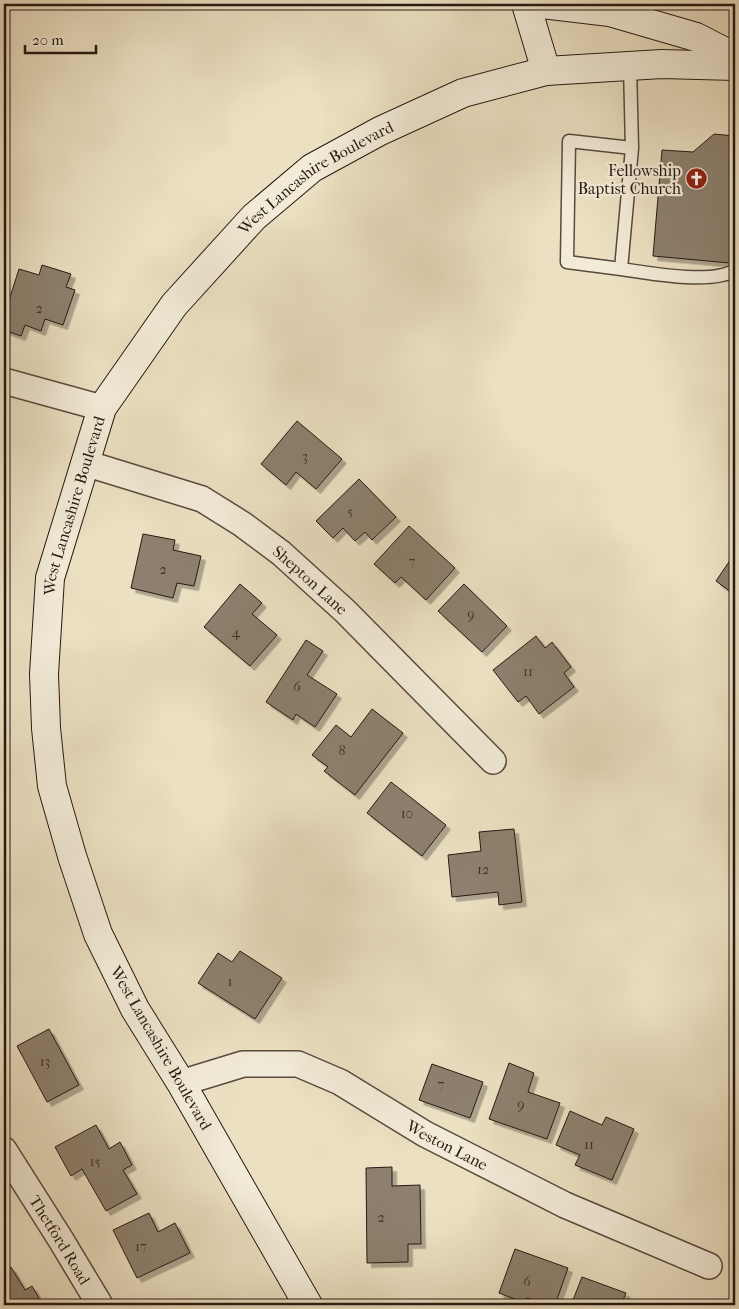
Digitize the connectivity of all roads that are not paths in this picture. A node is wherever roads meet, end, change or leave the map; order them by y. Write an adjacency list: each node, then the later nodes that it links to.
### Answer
1 (526, 4): 6 (main road)
2 (542, 4): 3 (main road)
3 (735, 57)
4 (630, 66): 5 (main road, West Lancashire Boulevard); 6 (main road, West Lancashire Boulevard); 7 (lane)
5 (735, 66)
6 (546, 71): 11 (main road, West Lancashire Boulevard)
7 (632, 148): 8 (lane); 8 (lane)
8 (621, 269): 9 (lane)
9 (735, 270)
10 (4, 381): 11 (street)
11 (102, 408): 12 (main road, West Lancashire Boulevard)
12 (85, 463): 13 (street, Shepton Lane); 14 (main road, West Lancashire Boulevard)
13 (493, 761)
14 (182, 1083): 16 (street, Weston Lane); 18 (main road, West Lancashire Boulevard)
15 (4, 1150): 17 (street, Thetford Road)
16 (709, 1266)
17 (100, 1305)
18 (308, 1305)

